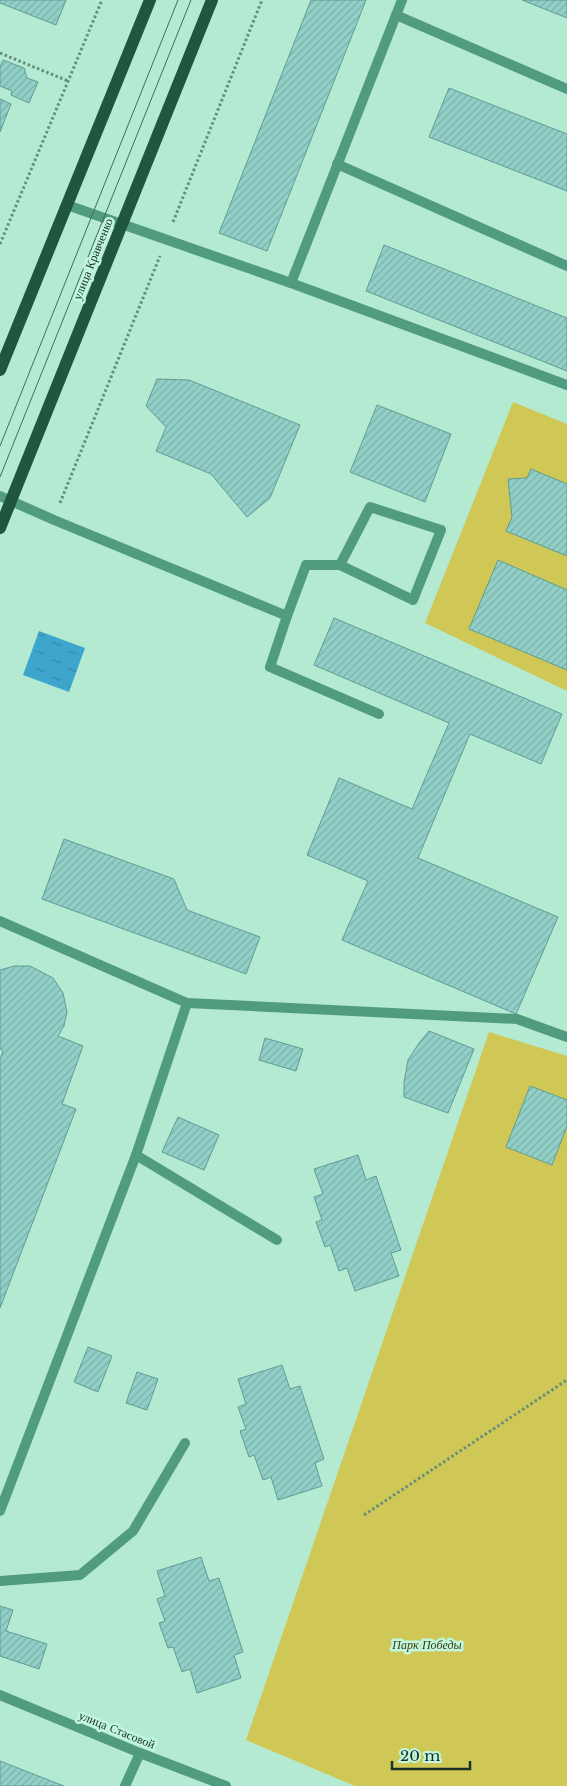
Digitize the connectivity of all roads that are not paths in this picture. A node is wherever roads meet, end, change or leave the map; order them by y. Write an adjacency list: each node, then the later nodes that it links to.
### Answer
1 (150, 0): 7 (main road)
2 (212, 0): 8 (main road, улица Кравченко)
3 (402, 0): 4 (street)
4 (396, 15): 5 (street); 6 (street)
5 (567, 89)
6 (337, 164): 9 (street); 10 (street)
7 (67, 205): 8 (street); 11 (main road)
8 (122, 224): 10 (street); 13 (main road, улица Кравченко)
9 (567, 266)
10 (291, 283): 12 (street)
11 (0, 370)
12 (567, 385)
13 (6, 498): 14 (main road, улица Кравченко); 16 (street)
14 (0, 528)
15 (340, 565): 15 (street); 16 (street)
16 (287, 616): 17 (street)
17 (379, 714)
18 (0, 921): 19 (street)
19 (187, 1004): 20 (street); 21 (street)
20 (567, 1036)
21 (136, 1155): 22 (street); 24 (street)
22 (277, 1240)
23 (185, 1443): 25 (street)
24 (0, 1512)
25 (0, 1580)
26 (0, 1695): 27 (street, улица Стасовой)
27 (140, 1753): 28 (street); 29 (street, улица Стасовой)
28 (124, 1786)
29 (226, 1786)

